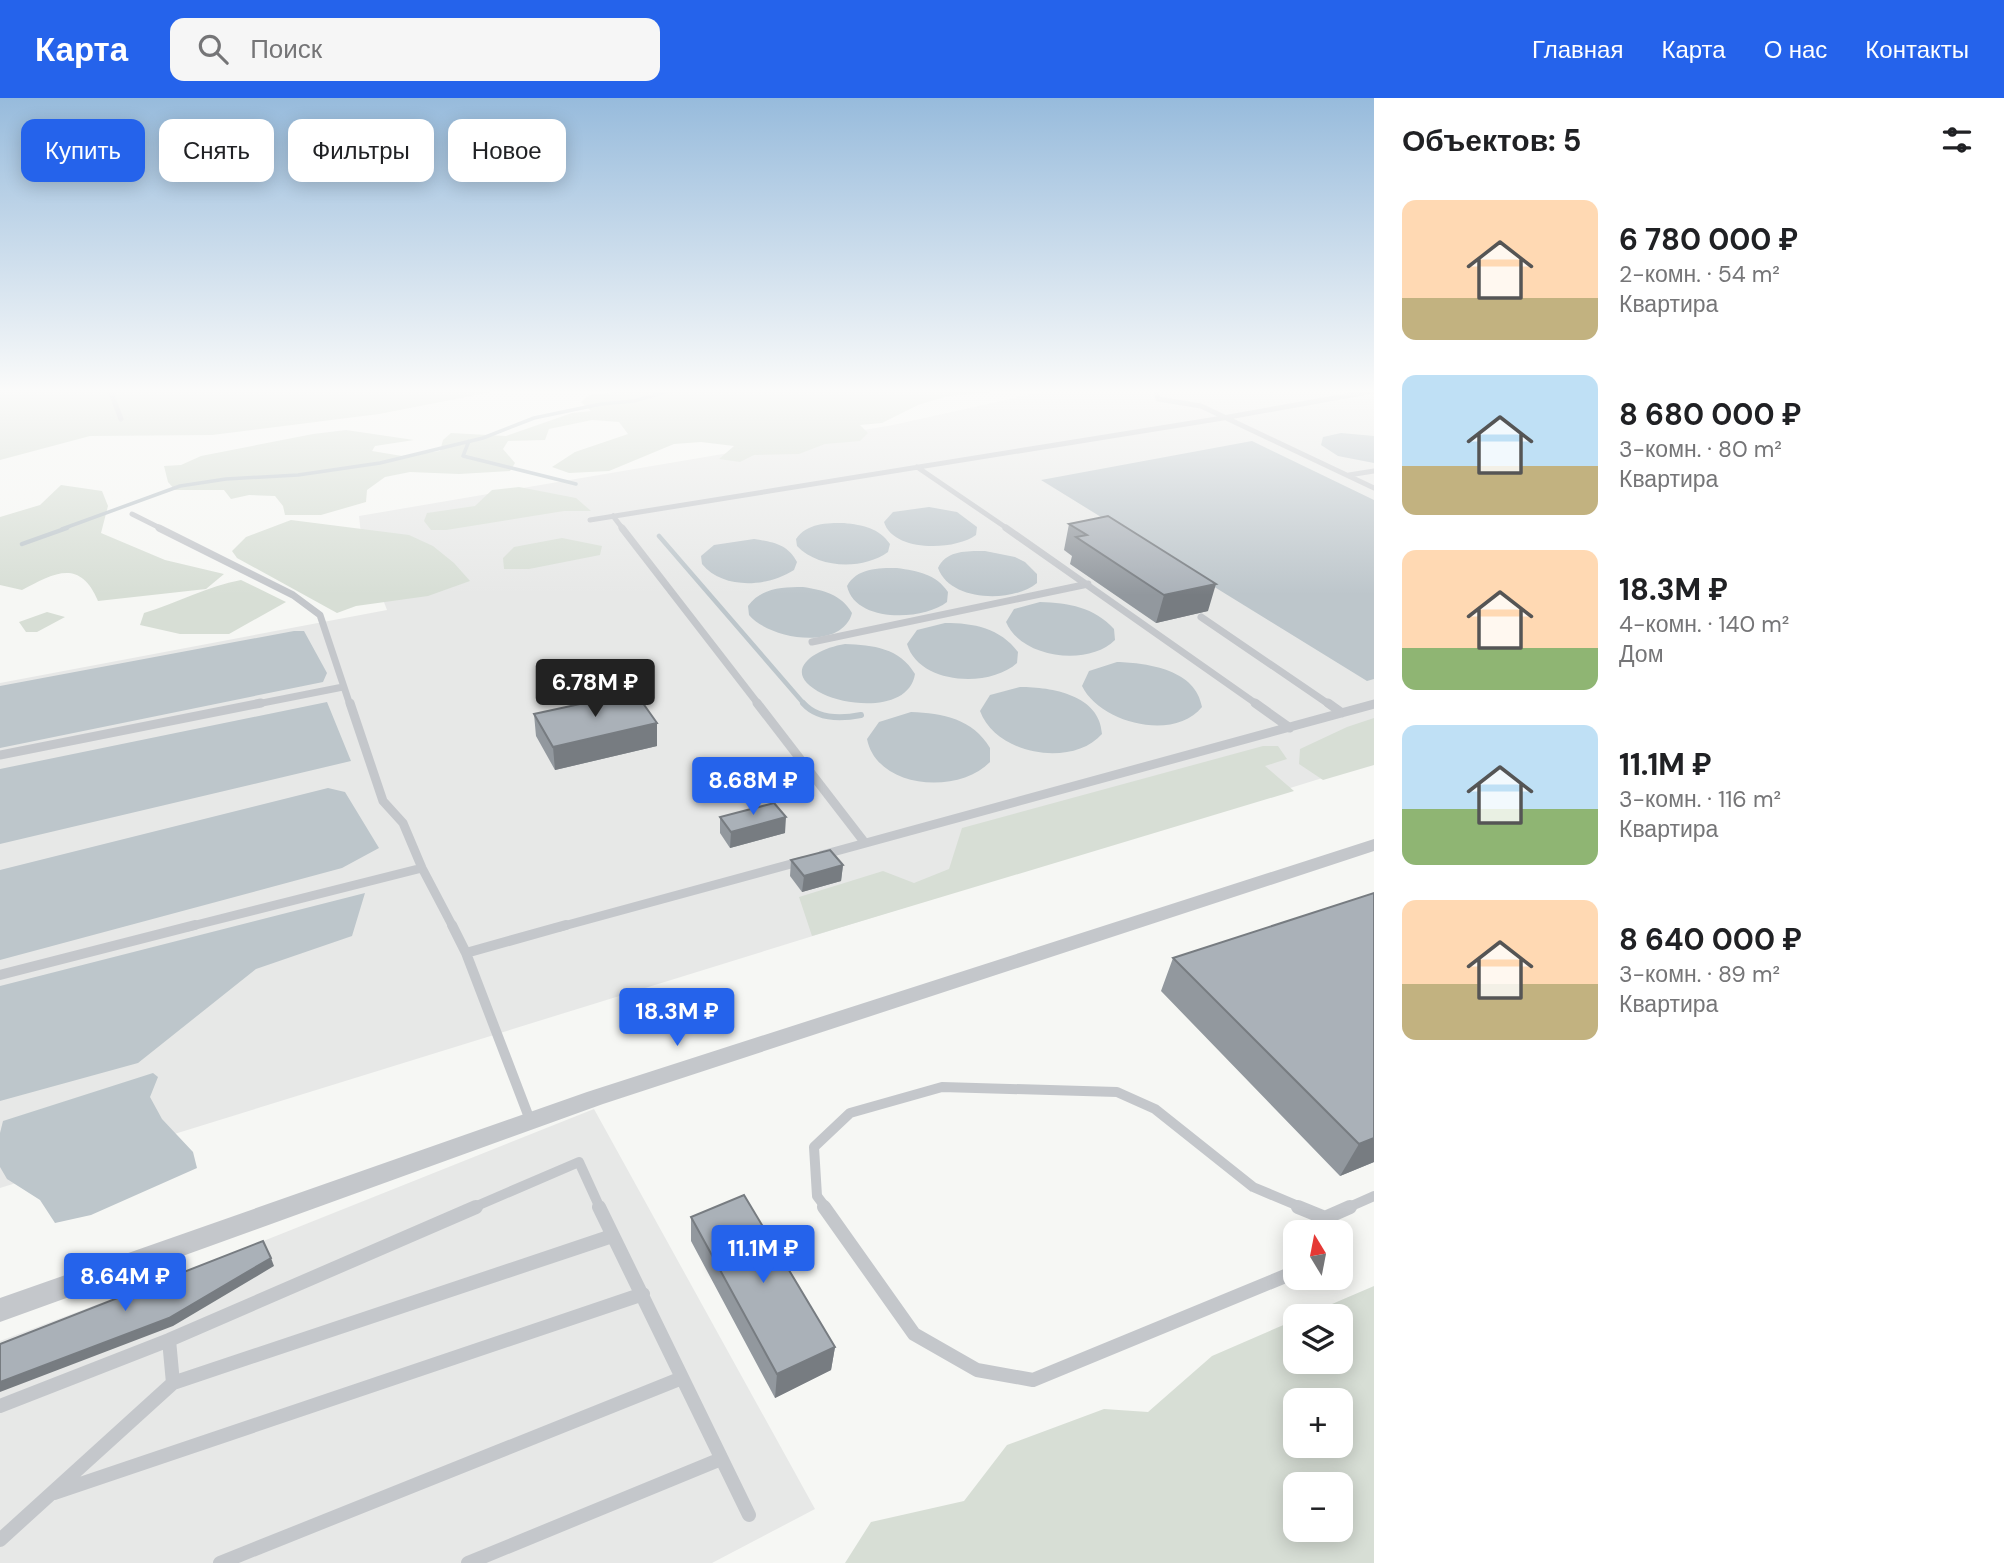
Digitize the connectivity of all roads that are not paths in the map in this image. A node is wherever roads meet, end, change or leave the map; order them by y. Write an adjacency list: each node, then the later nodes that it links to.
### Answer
1 (971, 458): 3 (lane)
2 (1309, 458): 5 (lane)
3 (917, 467): 8 (lane); 10 (lane)
4 (1374, 471): 5 (lane)
5 (1347, 476): 6 (lane)
6 (1374, 488)
7 (132, 514): 13 (lane)
8 (614, 516): 9 (lane); 18 (lane)
9 (590, 520)
10 (1088, 584): 12 (lane); 16 (lane)
11 (1201, 617): 15 (lane)
12 (812, 642)
13 (343, 687): 17 (lane); 20 (lane)
14 (1374, 704): 15 (lane)
15 (1342, 713): 16 (lane)
16 (1290, 728): 18 (lane)
17 (0, 755)
18 (865, 844): 21 (lane)
19 (1374, 845): 23 (street)
20 (422, 868): 21 (lane); 22 (lane)
21 (466, 953): 23 (lane)
22 (0, 975)
23 (530, 1120): 29 (street)
24 (1374, 1196): 25 (lane)
25 (1325, 1218): 27 (lane)
26 (612, 1236): 28 (lane); 30 (lane); 32 (lane)
27 (1283, 1277)
28 (643, 1294): 31 (lane); 35 (lane)
29 (0, 1310)
30 (169, 1340): 32 (lane); 33 (lane)
31 (682, 1378): 34 (lane); 38 (lane)
32 (173, 1383): 35 (lane)
33 (0, 1406)
34 (720, 1459): 36 (lane); 39 (lane)
35 (54, 1493): 37 (lane)
36 (749, 1515)
37 (0, 1540)
38 (220, 1563)
39 (468, 1563)

